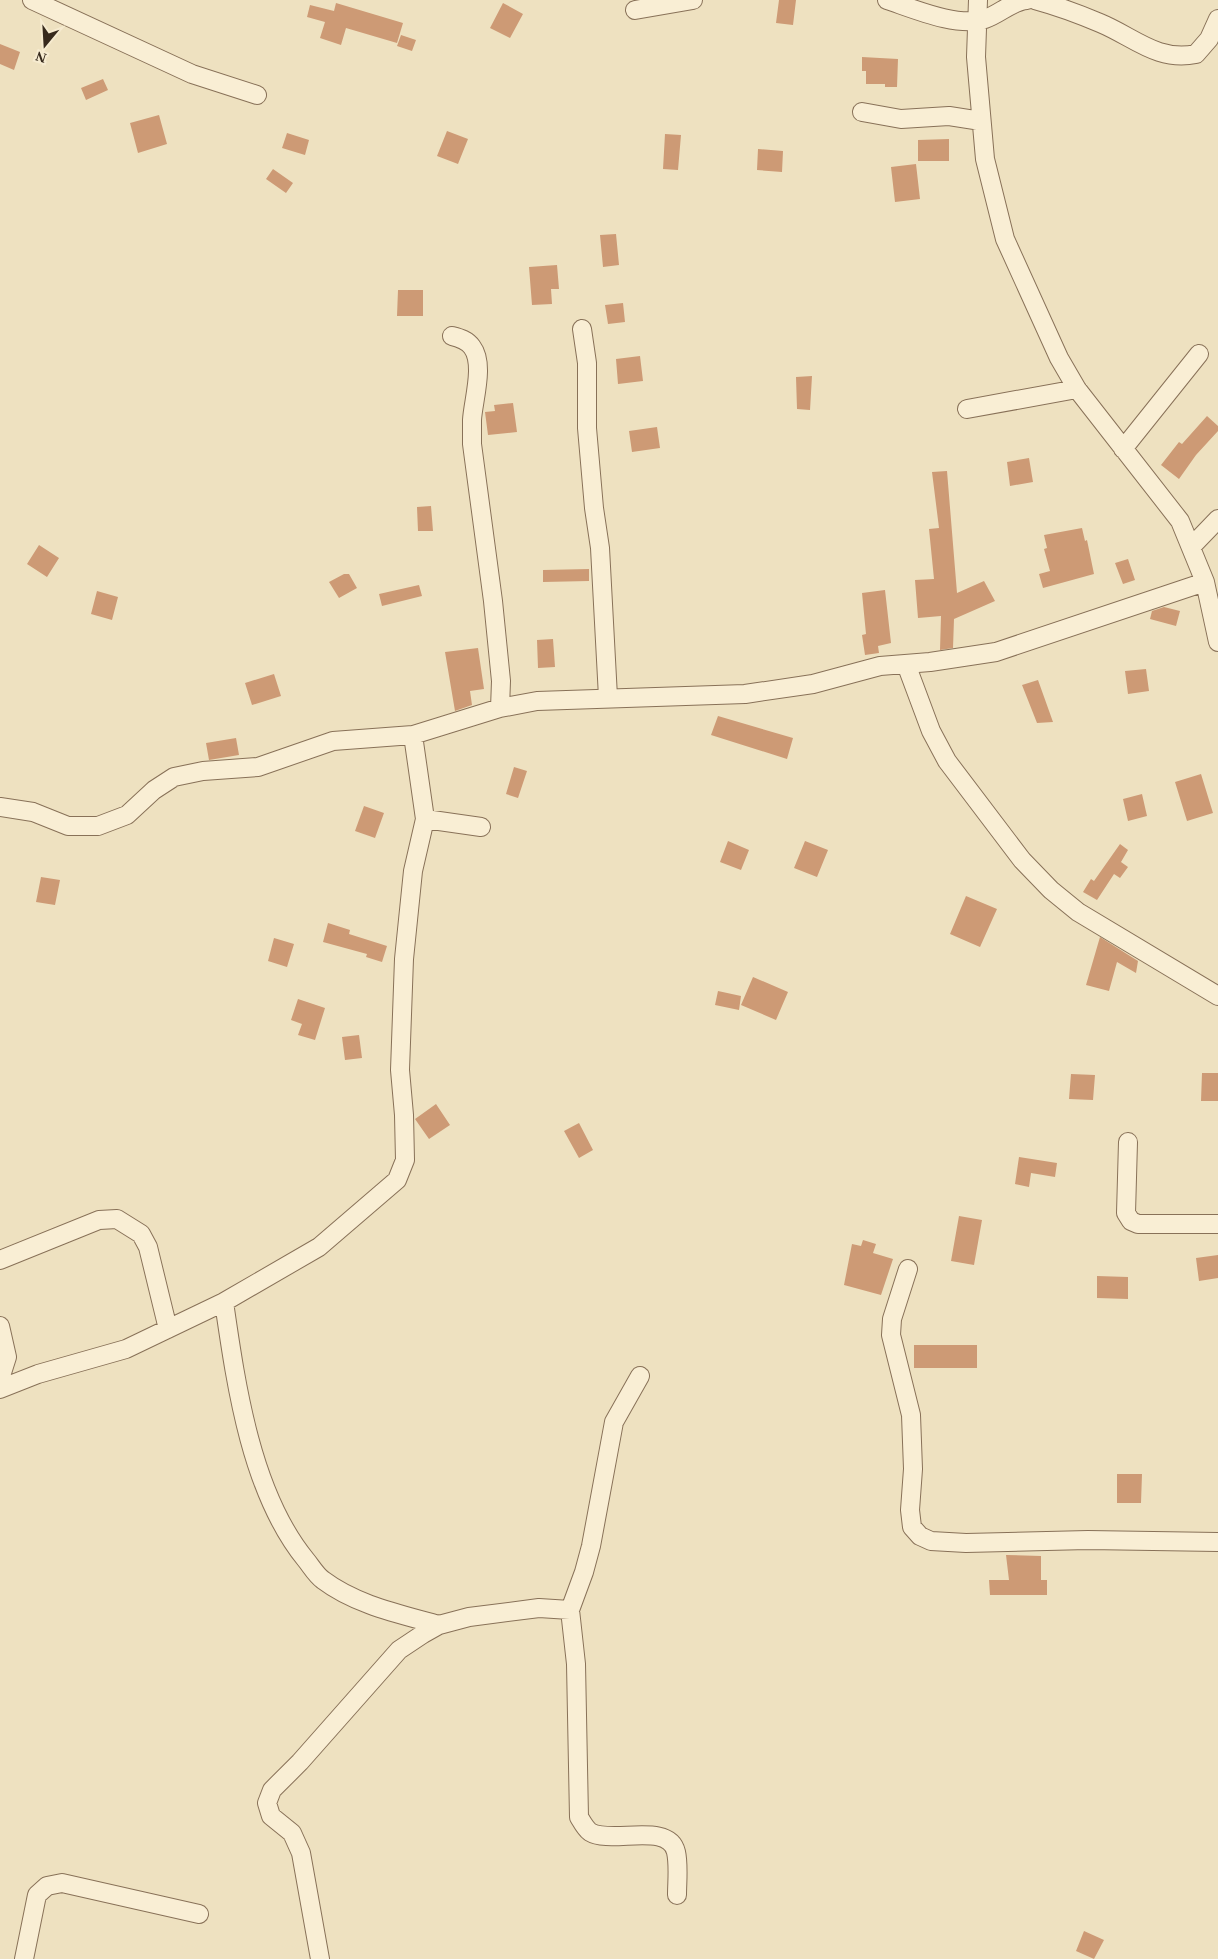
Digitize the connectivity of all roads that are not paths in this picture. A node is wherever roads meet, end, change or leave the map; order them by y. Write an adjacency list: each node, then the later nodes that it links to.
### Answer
1 (32, 0): 10 (street)
2 (693, 0): 7 (street)
3 (887, 0): 9 (street)
4 (978, 0): 9 (street)
5 (1027, 0): 9 (street)
6 (1035, 0): 8 (street)
7 (635, 10)
8 (1218, 19)
9 (976, 21): 12 (street)
10 (257, 95)
11 (862, 112): 12 (street)
12 (981, 121): 16 (street)
13 (582, 329): 24 (street)
14 (452, 336): 25 (street)
15 (1199, 354): 18 (street)
16 (1077, 389): 17 (street); 18 (street)
17 (967, 409)
18 (1123, 449): 20 (street)
19 (1218, 519): 20 (street)
20 (1192, 546): 21 (street)
21 (1205, 582): 22 (street); 23 (street)
22 (1218, 642)
23 (906, 664): 24 (street); 30 (street)
24 (608, 697): 25 (street)
25 (500, 708): 26 (street)
26 (413, 735): 27 (street); 28 (street)
27 (0, 807)
28 (425, 819): 29 (street); 35 (street)
29 (481, 827)
30 (1218, 996)
31 (1128, 1142): 32 (street)
32 (1218, 1224)
33 (0, 1260): 37 (street)
34 (908, 1269): 41 (street)
35 (224, 1302): 37 (street); 43 (street)
36 (0, 1326): 39 (street)
37 (168, 1329): 40 (street)
38 (640, 1376): 42 (street)
39 (0, 1379)
40 (0, 1389)
41 (1218, 1542)
42 (570, 1610): 43 (street); 44 (street)
43 (439, 1625): 47 (street)
44 (677, 1895)
45 (199, 1914): 46 (street)
46 (24, 1959)
47 (320, 1959)

